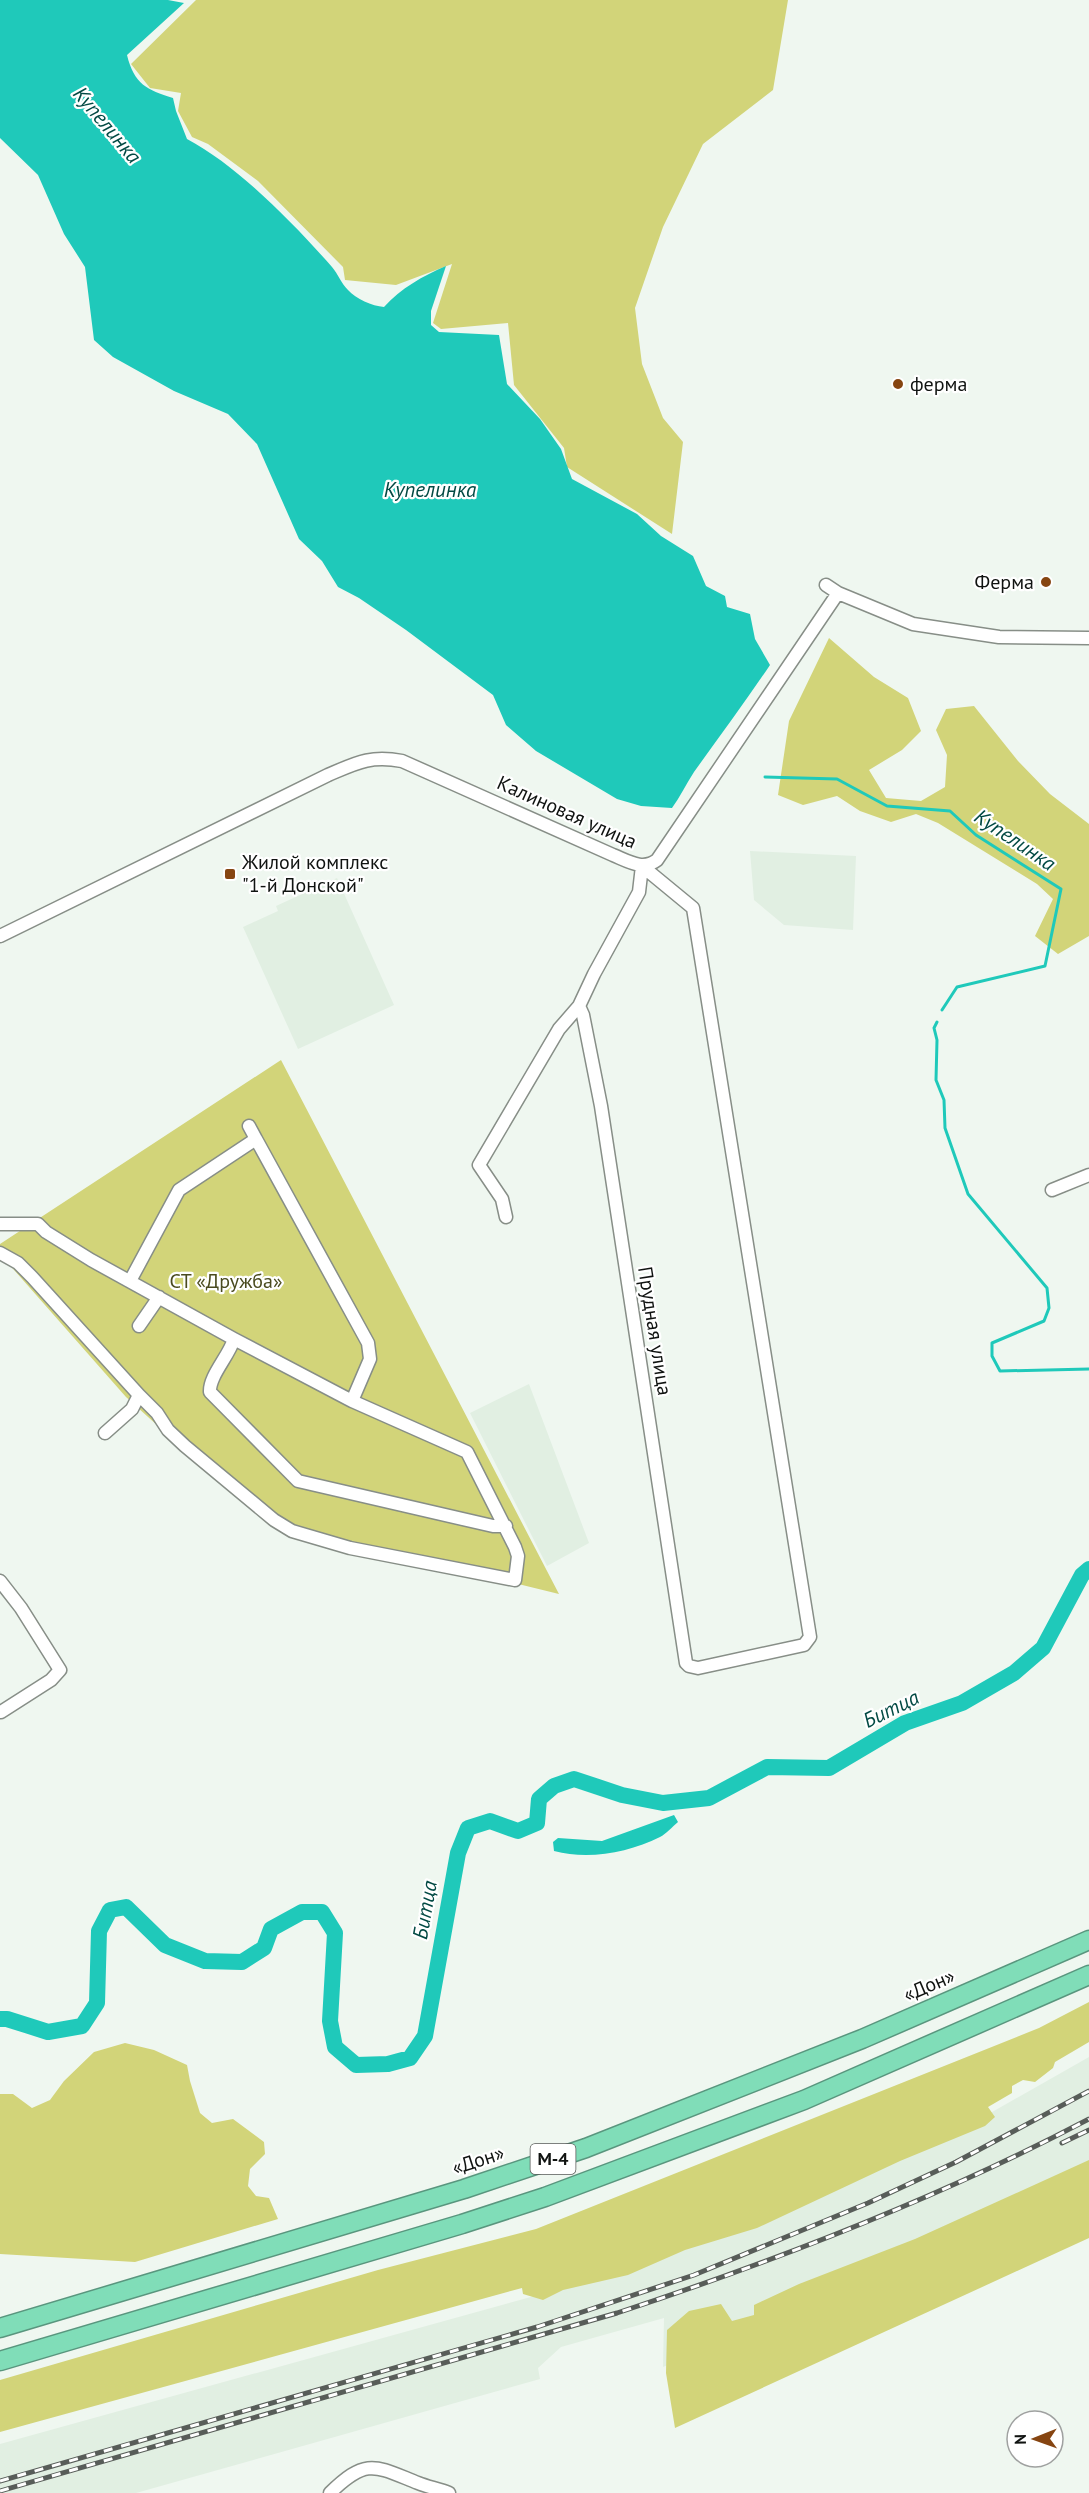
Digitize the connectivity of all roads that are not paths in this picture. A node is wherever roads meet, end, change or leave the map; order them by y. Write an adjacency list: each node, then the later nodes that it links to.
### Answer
1 (826, 585): 2 (street)
2 (838, 593): 3 (street); 4 (street, Калиновая улица)
3 (1089, 638)
4 (642, 866): 5 (street, Калиновая улица); 6 (street); 6 (street, Прудная улица)
5 (0, 936)
6 (579, 1006): 11 (street)
7 (249, 1126): 8 (street)
8 (256, 1139): 14 (street); 19 (street)
9 (1089, 1175): 10 (street)
10 (1052, 1190)
11 (506, 1217)
12 (0, 1224): 14 (street)
13 (0, 1253): 18 (street)
14 (130, 1281): 15 (street)
15 (159, 1297): 16 (street); 17 (street)
16 (139, 1326)
17 (234, 1339): 19 (street); 21 (street)
18 (139, 1395): 20 (street); 21 (street)
19 (352, 1401): 21 (street)
20 (105, 1433)
21 (506, 1526)
22 (0, 1581): 23 (street)
23 (1, 1712)
24 (1089, 1940): 26 (highway, «Дон» / М-4)
25 (1089, 1976): 27 (highway, М-4)
26 (0, 2328)
27 (0, 2361)
28 (330, 2493): 29 (street)
29 (449, 2493)

